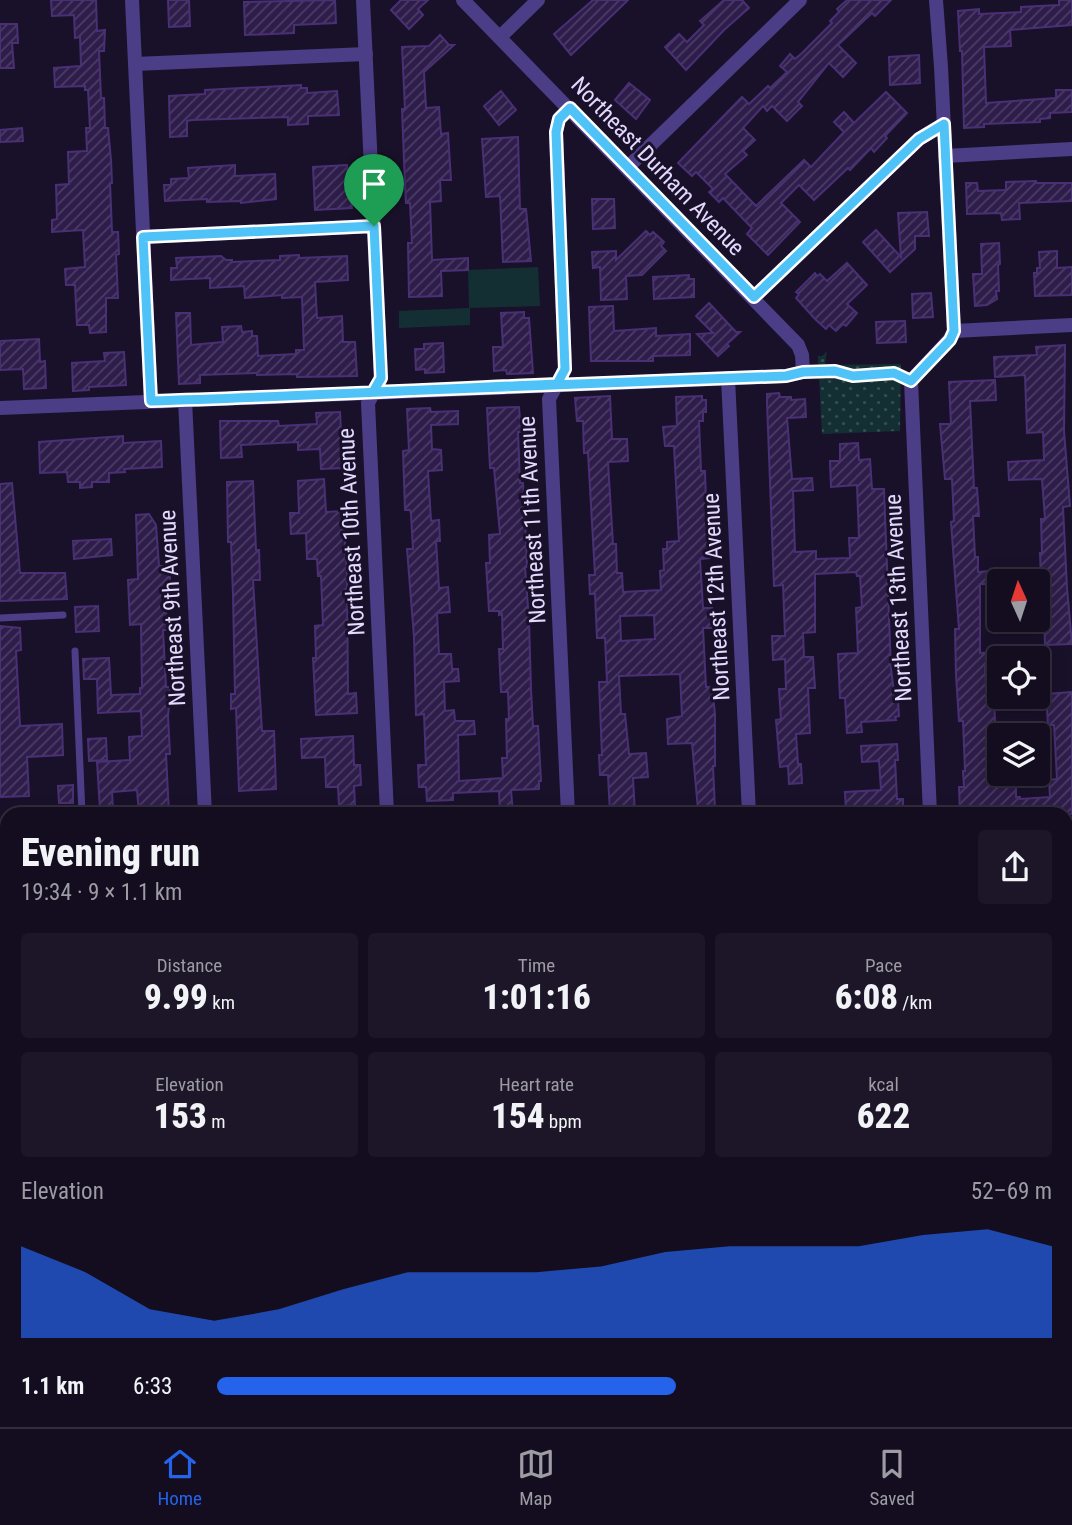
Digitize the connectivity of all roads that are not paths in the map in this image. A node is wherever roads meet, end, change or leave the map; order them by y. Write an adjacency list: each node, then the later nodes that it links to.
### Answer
1 (132, 0): 9 (street)
2 (363, 0): 8 (street, Northeast 10th Avenue)
3 (463, 0): 7 (street, Northeast Durham Avenue)
4 (538, 0): 7 (street)
5 (800, 0): 14 (street)
6 (936, 0): 11 (street)
7 (500, 37): 10 (street, Northeast Durham Avenue)
8 (366, 54): 9 (street); 15 (street, Northeast 10th Avenue)
9 (135, 64): 16 (street)
10 (570, 108): 14 (street, Northeast Durham Avenue); 23 (street, Northeast 11th Avenue)
11 (944, 124): 13 (street); 17 (street)
12 (1072, 149): 13 (street)
13 (945, 156): 19 (street)
14 (628, 167): 17 (street, Northeast Durham Avenue)
15 (374, 226): 16 (street); 24 (street, Northeast 10th Avenue)
16 (143, 237): 26 (street)
17 (754, 297): 21 (street, Northeast Durham Avenue)
18 (1072, 325): 19 (street)
19 (954, 331): 22 (street)
20 (879, 374): 22 (lane)
21 (728, 378): 23 (street); 35 (street, Northeast 12th Avenue)
22 (911, 381): 36 (street, Northeast 13th Avenue)
23 (557, 384): 24 (street); 34 (street, Northeast 11th Avenue)
24 (373, 392): 25 (street); 33 (street, Northeast 10th Avenue)
25 (185, 400): 26 (street); 32 (street, Northeast 9th Avenue)
26 (151, 401): 27 (street)
27 (0, 408)
28 (63, 615): 29 (lane)
29 (0, 618)
30 (75, 651): 31 (lane)
31 (82, 807)
32 (205, 807)
33 (387, 807)
34 (568, 807)
35 (749, 807)
36 (930, 807)

